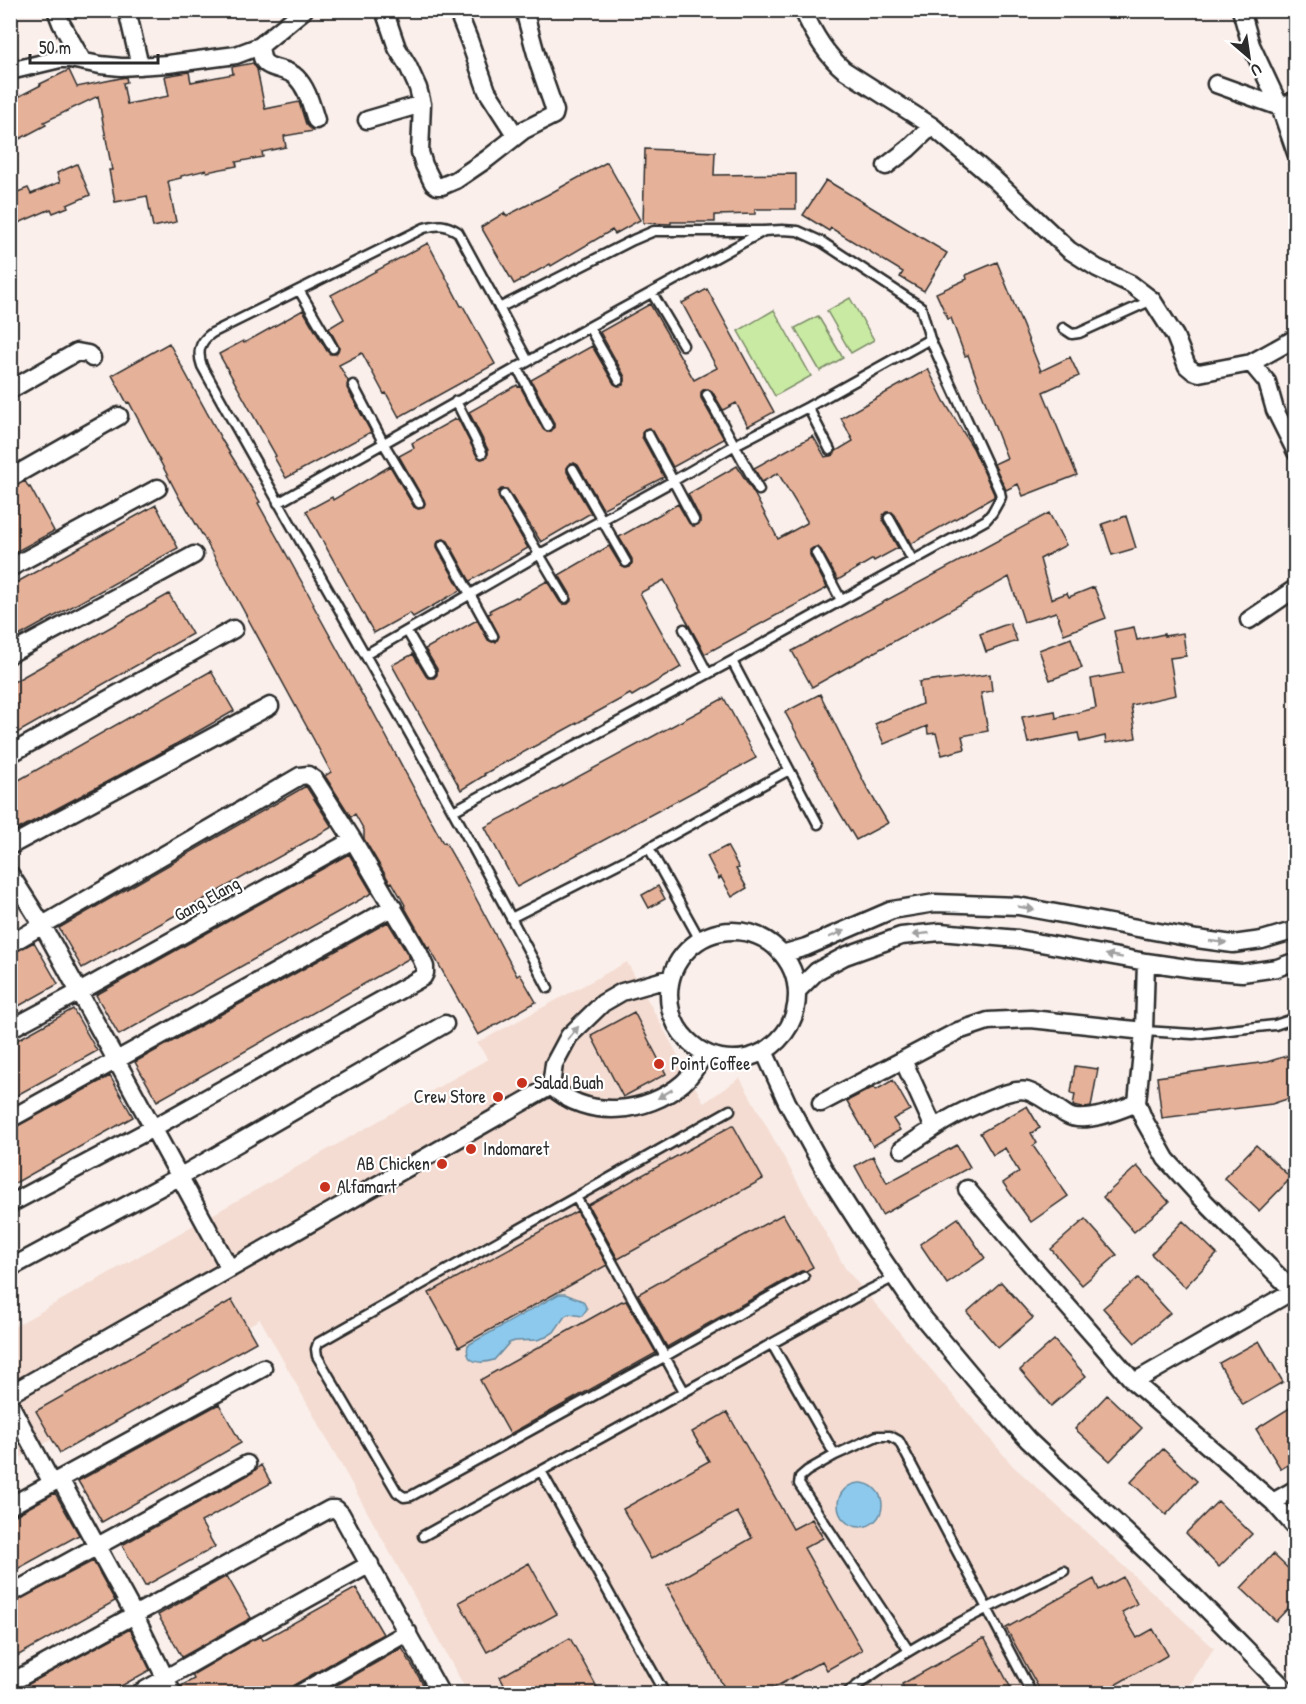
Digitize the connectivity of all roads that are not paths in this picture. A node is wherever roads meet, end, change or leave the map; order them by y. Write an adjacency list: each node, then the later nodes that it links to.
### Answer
1 (56, 10): 10 (street)
2 (127, 10): 11 (street)
3 (304, 10): 9 (street)
4 (384, 10): 14 (street)
5 (457, 10): 19 (street)
6 (524, 10): 19 (street)
7 (803, 10): 18 (street)
8 (1241, 10): 15 (street)
9 (260, 46): 11 (street); 16 (street)
10 (82, 60): 11 (street); 12 (street)
11 (140, 66)
12 (10, 71)
13 (1216, 84): 15 (street)
14 (422, 104): 17 (street); 19 (street)
15 (1288, 104): 20 (street)
16 (316, 120)
17 (367, 120)
18 (932, 126): 21 (street); 25 (street)
19 (516, 136)
20 (1296, 153)
21 (886, 166)
22 (764, 231): 24 (lane); 26 (lane); 30 (lane)
23 (299, 290): 26 (lane); 32 (lane); 57 (lane)
24 (652, 293): 27 (lane); 31 (lane)
25 (1152, 300): 28 (lane); 35 (street)
26 (499, 308): 34 (lane)
27 (589, 327): 34 (lane); 37 (lane)
28 (1063, 327)
29 (1296, 338): 35 (street)
30 (930, 339): 42 (lane); 66 (lane)
31 (683, 345)
32 (333, 348)
33 (92, 358): 39 (street)
34 (528, 361): 36 (lane)
35 (1251, 363): 49 (street)
36 (517, 367): 41 (lane); 44 (lane)
37 (619, 380)
38 (353, 385): 46 (lane)
39 (10, 390)
40 (707, 395): 47 (lane)
41 (456, 401): 46 (lane); 50 (lane)
42 (808, 407): 47 (lane); 48 (lane)
43 (119, 416): 52 (street)
44 (548, 426)
45 (648, 434): 53 (lane)
46 (384, 444): 57 (lane); 58 (lane)
47 (735, 445): 53 (lane); 55 (lane)
48 (830, 450)
49 (1296, 452)
50 (482, 453)
51 (573, 469): 60 (lane)
52 (10, 478)
53 (673, 481): 60 (lane); 61 (lane)
54 (158, 488): 68 (street)
55 (759, 490)
56 (504, 495): 64 (lane)
57 (278, 503): 79 (lane)
58 (419, 503)
59 (889, 518): 66 (lane)
60 (602, 520): 64 (lane); 67 (lane)
61 (694, 520)
62 (443, 546): 70 (lane)
63 (816, 553): 72 (lane)
64 (540, 554): 70 (lane); 71 (lane)
65 (194, 555): 78 (street)
66 (912, 561): 72 (lane)
67 (626, 562)
68 (10, 568)
69 (1296, 588): 73 (street)
70 (470, 595): 76 (lane); 77 (lane)
71 (565, 598)
72 (841, 600): 80 (lane)
73 (1249, 620)
74 (234, 629): 84 (street)
75 (684, 629): 82 (lane)
76 (407, 631): 79 (lane); 81 (lane)
77 (493, 636)
78 (10, 654)
79 (365, 655): 86 (lane)
80 (732, 661): 82 (lane); 85 (lane)
81 (431, 672)
82 (708, 674): 86 (lane)
83 (270, 706): 89 (street)
84 (10, 754)
85 (789, 771): 87 (lane); 90 (lane)
86 (453, 811): 93 (lane)
87 (818, 824)
88 (353, 840): 92 (street); 94 (street); 104 (street, Gang Elang)
89 (10, 846)
90 (650, 848): 93 (lane); 96 (lane)
91 (10, 874): 94 (street)
92 (393, 907): 111 (street); 118 (street)
93 (511, 918): 102 (lane)
94 (43, 926): 97 (street); 104 (street)
95 (1296, 930): 98 (street, one-way to 95)
96 (700, 940): 98 (street); 101 (street)
97 (10, 944)
98 (782, 954): 103 (street)
99 (1296, 961): 100 (street)
100 (1146, 962): 103 (street, one-way to 103); 108 (street)
101 (671, 978): 110 (street); 113 (street, one-way to 101)
102 (548, 988)
103 (797, 991): 109 (street)
104 (79, 992): 107 (street, Gang Elang); 111 (street)
105 (1296, 1018): 108 (lane)
106 (445, 1024): 121 (street)
107 (10, 1029)
108 (1144, 1031): 112 (street); 115 (street)
109 (764, 1051): 110 (street); 128 (street)
110 (705, 1053): 113 (street, one-way to 113)
111 (116, 1060): 117 (street); 118 (street)
112 (903, 1060): 114 (street); 119 (street)
113 (551, 1086): 126 (street)
114 (821, 1102)
115 (1137, 1103): 119 (street); 129 (street)
116 (730, 1110): 123 (lane)
117 (10, 1119)
118 (153, 1128): 121 (street); 124 (street)
119 (934, 1128): 120 (street)
120 (902, 1149)
121 (179, 1177): 125 (street); 126 (street)
122 (967, 1189): 133 (street)
123 (576, 1197): 131 (lane); 131 (lane)
124 (10, 1204)
125 (10, 1269)
126 (230, 1269): 135 (street)
127 (804, 1277): 131 (lane)
128 (895, 1278): 130 (lane); 163 (street)
129 (1294, 1290): 133 (street)
130 (772, 1344): 134 (lane); 137 (lane)
131 (664, 1357): 134 (lane)
132 (263, 1368): 140 (street)
133 (1134, 1382): 142 (street)
134 (684, 1391): 139 (lane)
135 (10, 1394)
136 (10, 1404): 140 (street)
137 (835, 1455): 150 (lane); 153 (lane)
138 (247, 1464): 146 (street)
139 (541, 1471): 145 (lane); 160 (lane)
140 (56, 1481): 143 (street); 146 (street)
141 (1296, 1489): 142 (street)
142 (1273, 1502): 144 (street)
143 (10, 1506)
144 (1296, 1528)
145 (423, 1536)
146 (97, 1546): 149 (street); 151 (street)
147 (370, 1564): 151 (street); 152 (street); 154 (street)
148 (1064, 1571): 150 (lane)
149 (10, 1594)
150 (986, 1608): 153 (lane); 162 (lane)
151 (134, 1614): 154 (street); 155 (street)
152 (408, 1632): 158 (street); 159 (street)
153 (909, 1652): 161 (lane)
154 (165, 1678): 156 (street); 157 (street)
155 (10, 1683)
156 (138, 1694)
157 (173, 1694)
158 (299, 1694)
159 (441, 1694)
160 (665, 1694)
161 (846, 1694)
162 (1032, 1694)
163 (1290, 1694)

